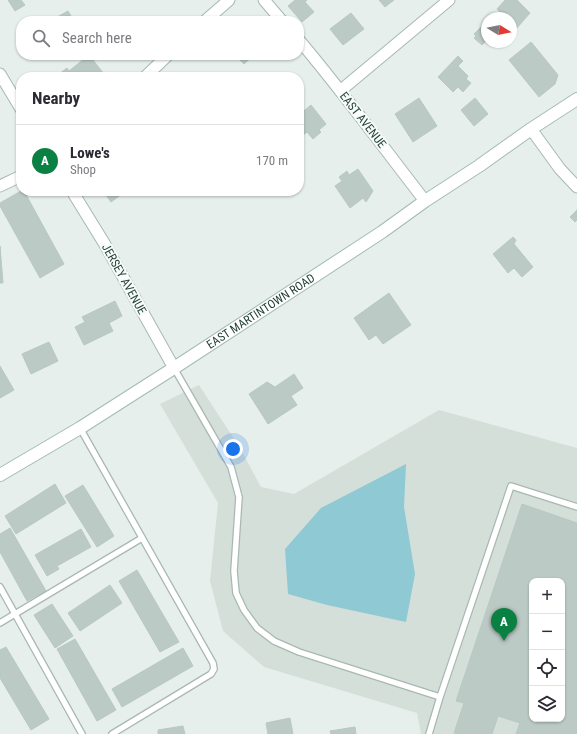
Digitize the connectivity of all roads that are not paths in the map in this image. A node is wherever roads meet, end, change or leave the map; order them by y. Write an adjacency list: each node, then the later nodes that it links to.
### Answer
1 (229, 0): 4 (street)
2 (264, 0): 5 (street)
3 (449, 0): 10 (street)
4 (211, 16)
5 (278, 16)
6 (304, 46): 10 (street, EAST AVENUE)
7 (163, 60): 8 (street)
8 (150, 72)
9 (0, 74): 12 (street)
10 (340, 91): 18 (street, EAST AVENUE)
11 (577, 99): 13 (main road, EAST MARTINTOWN ROAD)
12 (16, 101)
13 (532, 129): 16 (street); 18 (main road, EAST MARTINTOWN ROAD)
14 (16, 178): 15 (street)
15 (0, 186)
16 (577, 187)
17 (75, 196): 19 (street, JERSEY AVENUE)
18 (424, 201): 19 (main road, EAST MARTINTOWN ROAD)
19 (174, 368): 20 (main road, EAST MARTINTOWN ROAD); 27 (lane)
20 (80, 428): 21 (main road, EAST MARTINTOWN ROAD); 23 (lane)
21 (0, 474)
22 (577, 507): 27 (lane)
23 (142, 538): 25 (lane); 29 (lane)
24 (0, 587): 25 (lane)
25 (15, 614): 26 (lane); 28 (lane)
26 (0, 623)
27 (440, 697): 30 (lane)
28 (82, 734)
29 (112, 734)
30 (429, 734)

